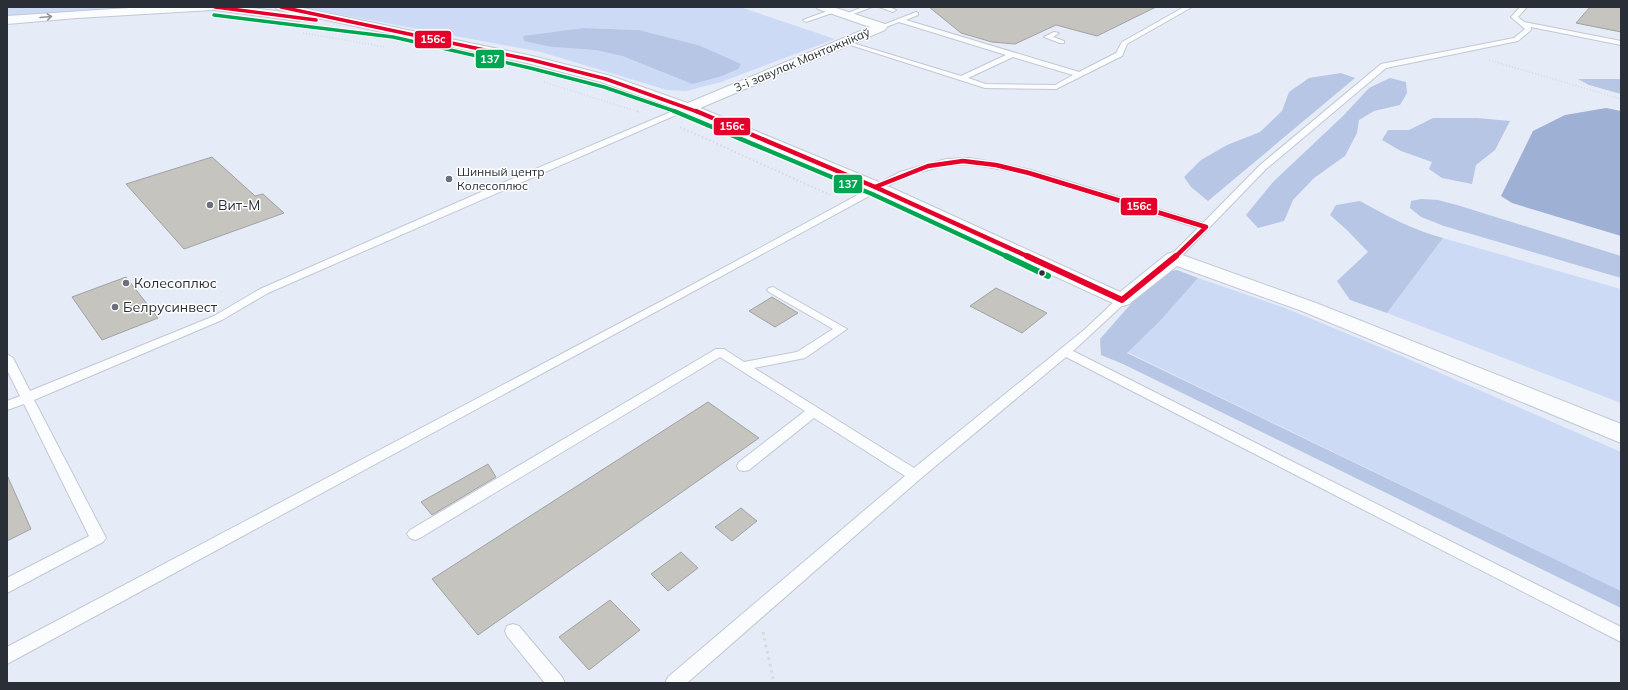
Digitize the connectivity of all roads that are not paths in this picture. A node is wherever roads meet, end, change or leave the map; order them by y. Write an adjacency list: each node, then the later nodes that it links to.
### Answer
1 (213, 7): 11 (main road, one-way to 1); 16 (main road)
2 (282, 7): 16 (main road)
3 (869, 7): 10 (lane)
4 (882, 7): 8 (lane)
5 (1189, 7): 22 (lane)
6 (1524, 7): 14 (lane)
7 (828, 9): 10 (main road, 3-і завулак Мантажнікаў); 12 (lane)
8 (893, 10)
9 (916, 14): 13 (lane)
10 (846, 15): 15 (main road, 3-і завулак Мантажнікаў)
11 (7, 20)
12 (806, 20)
13 (899, 20): 15 (lane); 21 (lane)
14 (1522, 23): 20 (lane); 26 (lane)
15 (881, 27): 18 (main road, 3-і завулак Мантажнікаў)
16 (394, 30): 24 (main road)
17 (1056, 33): 19 (lane)
18 (844, 42): 23 (lane); 24 (main road, 3-і завулак Мантажнікаў)
19 (1062, 42)
20 (1621, 43)
21 (1013, 54): 22 (lane); 23 (lane)
22 (1081, 75): 23 (lane)
23 (961, 79)
24 (688, 108): 25 (main road); 33 (lane)
25 (875, 188): 26 (lane); 29 (main road); 43 (lane)
26 (1206, 227): 27 (lane)
27 (1174, 258): 29 (main road); 36 (main road)
28 (773, 290): 32 (lane)
29 (1122, 300): 30 (lane)
30 (1065, 352): 38 (lane); 42 (lane)
31 (7, 358): 33 (lane)
32 (742, 366): 35 (lane); 39 (lane)
33 (27, 397): 34 (lane); 40 (lane)
34 (7, 406)
35 (814, 411): 37 (lane); 38 (lane)
36 (1621, 434)
37 (744, 466)
38 (915, 475): 45 (lane)
39 (415, 534)
40 (7, 586)
41 (513, 631): 44 (lane)
42 (1621, 635)
43 (7, 656)
44 (556, 683)
45 (674, 683)

